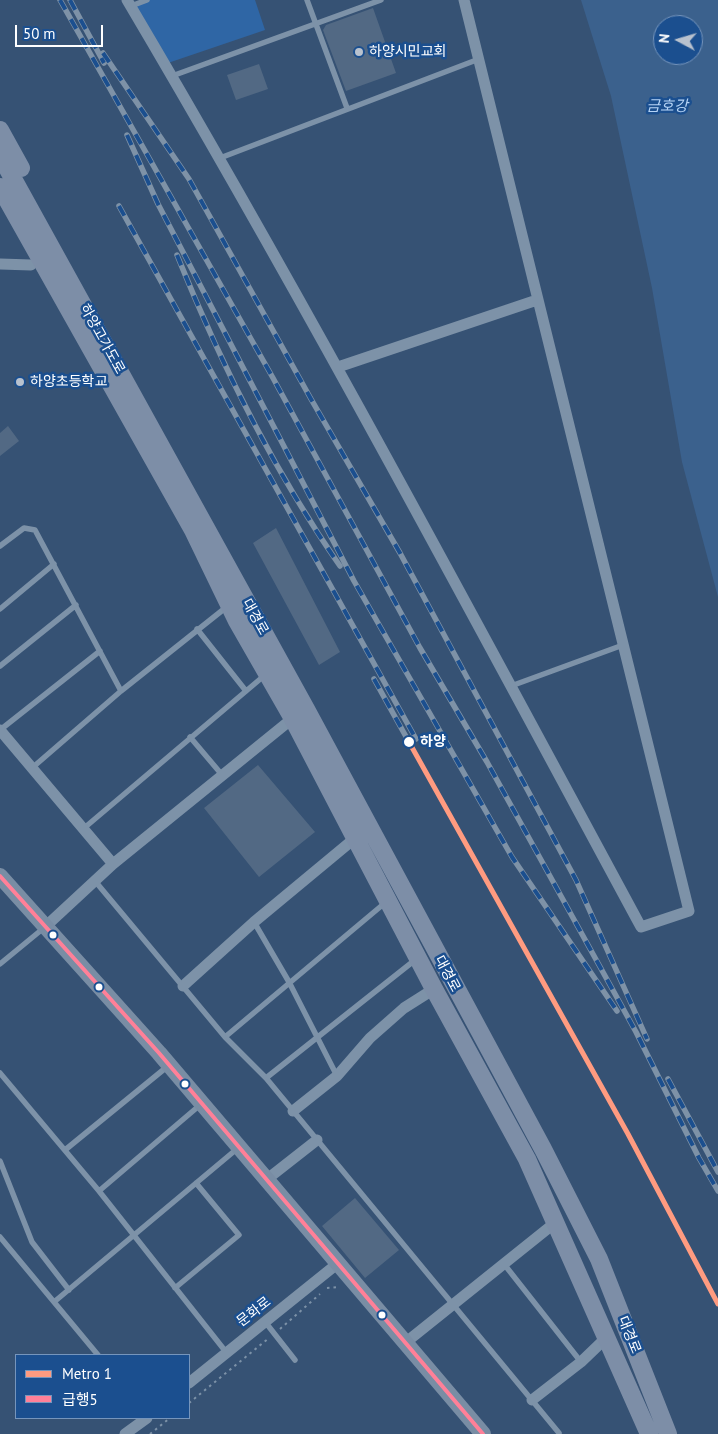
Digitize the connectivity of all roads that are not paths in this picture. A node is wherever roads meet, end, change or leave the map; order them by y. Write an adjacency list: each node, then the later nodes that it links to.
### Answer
1 (147, 0): 5 (lane)
2 (307, 0): 6 (lane)
3 (381, 0): 6 (lane)
4 (464, 0): 7 (street)
5 (129, 3): 8 (street)
6 (315, 23): 8 (lane); 9 (lane)
7 (479, 59): 9 (lane); 17 (street)
8 (172, 76): 12 (street)
9 (347, 108): 12 (lane)
10 (0, 130): 22 (main road)
11 (0, 155): 19 (main road, 하양고가도로)
12 (220, 158): 18 (street)
13 (0, 187): 19 (main road, 하양고가도로)
14 (0, 208): 16 (main road)
15 (0, 264): 16 (street)
16 (32, 265): 25 (main road)
17 (537, 300): 18 (street); 27 (street)
18 (338, 367): 31 (street)
19 (199, 527): 22 (main road, 대경로); 25 (main road, 대경로)
20 (0, 546): 21 (lane)
21 (54, 564): 23 (lane); 24 (lane)
22 (229, 569): 34 (main road, 대경로)
23 (76, 605): 28 (lane); 29 (lane)
24 (0, 609)
25 (230, 615): 26 (lane); 30 (main road, 대경로)
26 (197, 629): 32 (lane); 33 (lane)
27 (623, 645): 31 (lane); 31 (street)
28 (100, 651): 32 (lane); 35 (lane)
29 (0, 666)
30 (266, 673): 33 (lane); 34 (main road, 대경로)
31 (510, 686)
32 (121, 690): 37 (lane)
33 (246, 691): 36 (lane)
34 (299, 713): 38 (street); 40 (main road, 대경로); 90 (main road, 대경로)
35 (0, 730): 37 (street)
36 (190, 737): 38 (lane); 39 (lane)
37 (32, 768): 39 (street)
38 (223, 776): 41 (street)
39 (83, 828): 41 (street)
40 (354, 839): 44 (main road, 대경로); 45 (street)
41 (113, 864): 43 (street)
42 (0, 876): 46 (street)
43 (95, 881): 46 (street); 50 (lane)
44 (387, 901): 47 (main road, 대경로); 49 (lane)
45 (254, 922): 49 (lane); 50 (street)
46 (45, 927): 48 (lane); 54 (street)
47 (418, 957): 51 (main road, 대경로); 53 (lane)
48 (0, 964)
49 (289, 982): 52 (lane); 53 (lane)
50 (183, 986): 52 (lane)
51 (434, 989): 56 (street); 67 (main road, 대경로)
52 (225, 1037): 57 (lane)
53 (316, 1037): 56 (lane); 57 (lane)
54 (168, 1066): 58 (street); 62 (lane)
55 (0, 1072): 62 (lane)
56 (337, 1076): 59 (street)
57 (266, 1078): 59 (lane)
58 (202, 1103): 61 (street); 66 (lane)
59 (294, 1111): 60 (lane)
60 (317, 1140): 64 (street); 75 (lane)
61 (239, 1148): 64 (street); 65 (lane)
62 (65, 1150): 66 (lane)
63 (0, 1161): 73 (lane)
64 (266, 1180): 70 (street)
65 (196, 1183): 68 (lane); 72 (lane)
66 (99, 1191): 68 (lane)
67 (556, 1222): 71 (street); 77 (main road, 대경로)
68 (134, 1236): 72 (lane); 73 (lane)
69 (0, 1237): 74 (lane)
70 (337, 1264): 76 (street, 문화로); 78 (street)
71 (504, 1264): 75 (street); 82 (lane)
72 (175, 1288): 79 (lane)
73 (69, 1290): 74 (lane)
74 (54, 1302): 80 (lane)
75 (453, 1305): 78 (street); 84 (lane)
76 (266, 1323): 79 (street, 문화로); 81 (lane)
77 (607, 1337): 82 (street); 89 (main road, 대경로)
78 (405, 1343): 88 (street)
79 (226, 1352): 83 (street, 문화로)
80 (97, 1354)
81 (295, 1360)
82 (581, 1362): 84 (street)
83 (190, 1382)
84 (532, 1400): 86 (lane)
85 (146, 1419): 87 (street)
86 (559, 1432)
87 (125, 1434)
88 (483, 1434)
89 (649, 1434)
90 (668, 1434)

